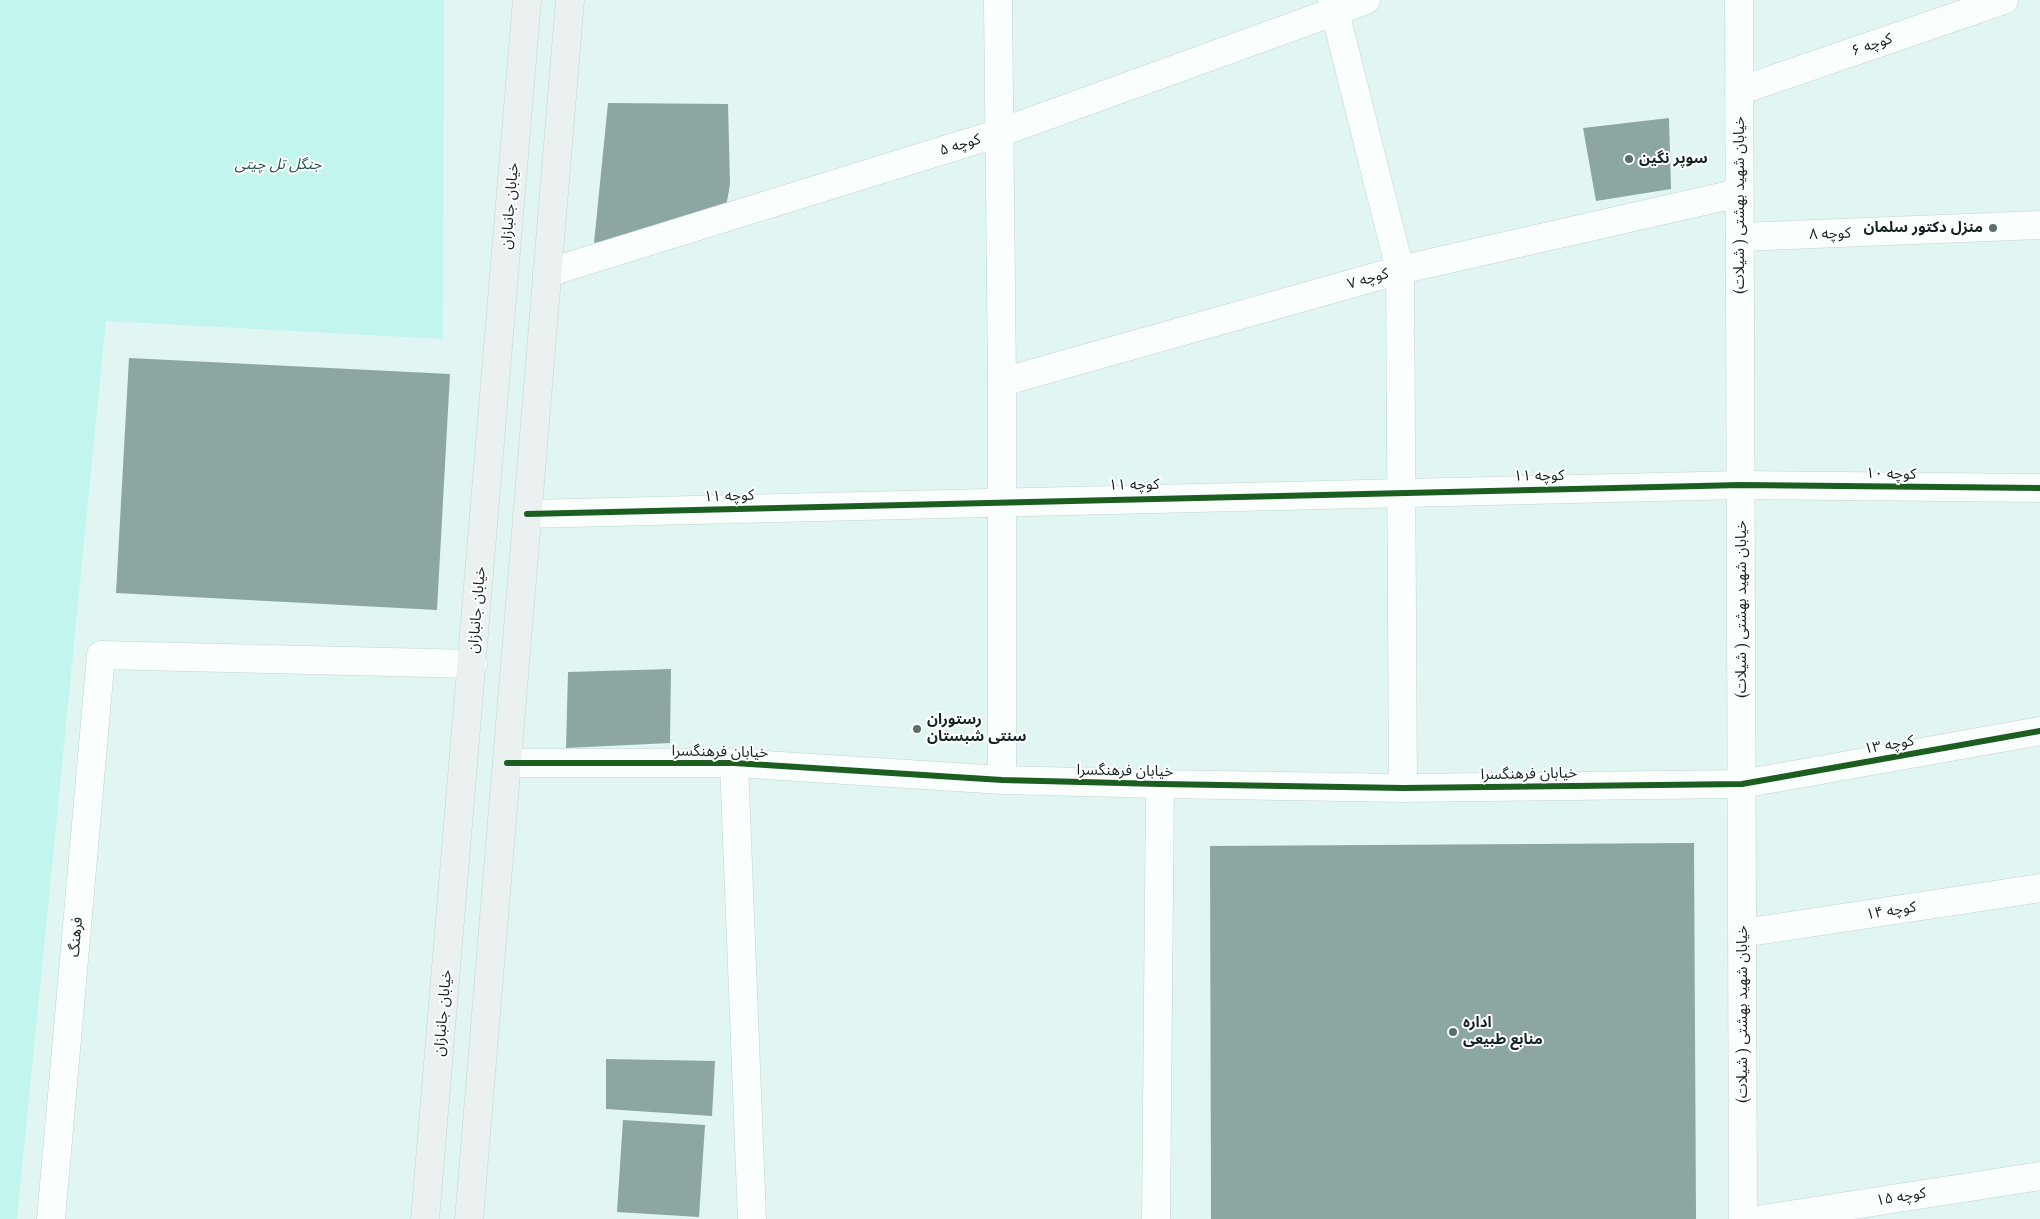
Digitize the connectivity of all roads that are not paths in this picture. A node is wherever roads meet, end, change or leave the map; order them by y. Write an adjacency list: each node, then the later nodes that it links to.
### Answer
1 (527, 0): 21 (main road, خیابان جانبازان)
2 (570, 0): 14 (main road)
3 (998, 0): 9 (street)
4 (1366, 0): 7 (street, کوچه ۵)
5 (1739, 0): 8 (street, خیابان شهید بهشتی ( شیلات))
6 (2004, 0): 8 (street, کوچه ۶)
7 (1333, 5): 9 (street, کوچه ۵); 13 (street)
8 (1739, 91): 10 (street, خیابان شهید بهشتی ( شیلات))
9 (999, 133): 14 (street, کوچه ۵); 15 (street)
10 (1739, 193): 12 (street, خیابان شهید بهشتی ( شیلات)); 13 (street, کوچه ۷)
11 (2040, 225): 12 (street, کوچه ۸)
12 (1740, 237): 16 (street, خیابان شهید بهشتی ( شیلات))
13 (1400, 270): 15 (street, کوچه ۷); 18 (street)
14 (548, 273): 20 (main road)
15 (1002, 382): 19 (street)
16 (1741, 485): 17 (street, کوچه ۱۰); 18 (street, کوچه ۱۱); 27 (street, خیابان شهید بهشتی ( شیلات))
17 (2040, 488)
18 (1402, 492): 19 (street, کوچه ۱۱); 28 (street)
19 (1002, 501): 20 (street, کوچه ۱۱); 25 (street)
20 (527, 514): 23 (main road)
21 (473, 664): 31 (main road, خیابان جانبازان); 34 (street, فرهنگ)
22 (2040, 731): 27 (street, کوچه ۱۳)
23 (507, 763): 24 (street, خیابان فرهنگسرا); 32 (main road)
24 (734, 763): 25 (street, خیابان فرهنگسرا); 37 (street)
25 (1002, 780): 26 (street, خیابان فرهنگسرا)
26 (1160, 784): 28 (street, خیابان فرهنگسرا); 38 (street)
27 (1742, 784): 28 (street, خیابان فرهنگسرا); 30 (street, خیابان شهید بهشتی ( شیلات))
28 (1403, 788)
29 (2040, 888): 30 (street, کوچه ۱۴)
30 (1743, 934): 39 (street, خیابان شهید بهشتی ( شیلات))
31 (435, 1111): 32 (main road); 35 (main road, خیابان جانبازان)
32 (478, 1115): 36 (main road)
33 (2040, 1176): 40 (street, کوچه ۱۵)
34 (51, 1219)
35 (425, 1219)
36 (469, 1219)
37 (752, 1219)
38 (1156, 1219)
39 (1743, 1219)
40 (1763, 1219)

